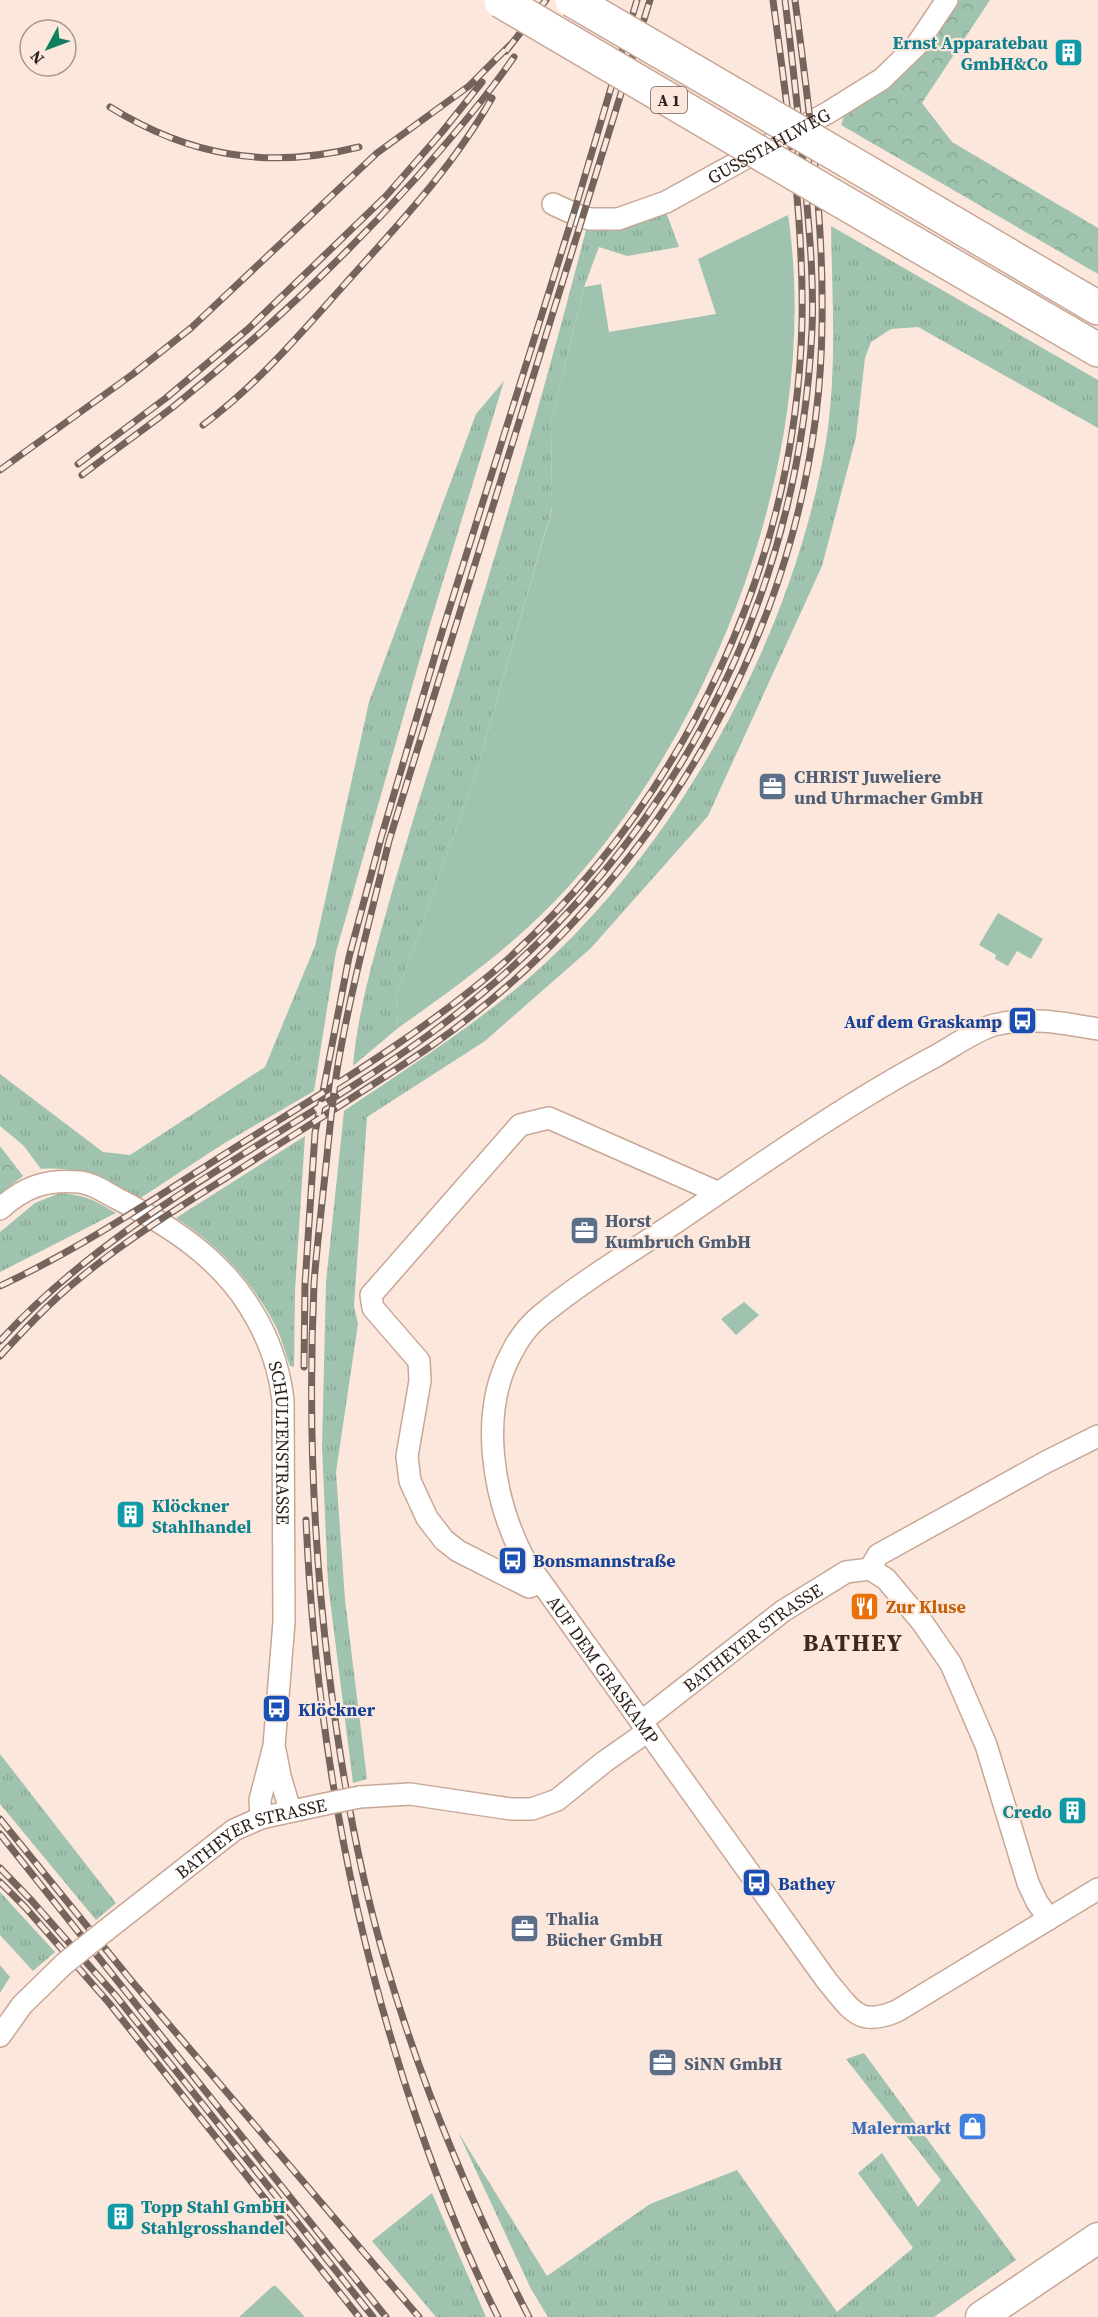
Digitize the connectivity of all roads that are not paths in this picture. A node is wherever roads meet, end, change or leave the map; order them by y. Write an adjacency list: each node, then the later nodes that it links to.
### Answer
1 (572, 0): 5 (highway, A 1, bridge)
2 (947, 0): 4 (street, GUSSSTAHLWEG)
3 (500, 1): 6 (highway, A 1, bridge)
4 (553, 204)
5 (1098, 308)
6 (1098, 350)
7 (1098, 1029): 8 (street, AUF DEM GRASKAMP)
8 (717, 1192): 12 (street, AUF DEM GRASKAMP); 12 (street)
9 (0, 1209): 14 (street, SCHULTENSTRASSE)
10 (1098, 1436): 11 (street)
11 (870, 1569): 13 (street, BATHEYER STRASSE); 18 (street)
12 (540, 1583): 13 (street, AUF DEM GRASKAMP)
13 (644, 1726): 15 (street, BATHEYER STRASSE, bridge); 18 (street, AUF DEM GRASKAMP)
14 (274, 1746): 15 (street, SCHULTENSTRASSE); 16 (street, SCHULTENSTRASSE)
15 (290, 1810): 16 (street, BATHEYER STRASSE)
16 (261, 1818): 19 (street, BATHEYER STRASSE, bridge)
17 (1098, 1889): 18 (street, AUF DEM GRASKAMP)
18 (1049, 1919)
19 (0, 2036)
20 (1098, 2238): 21 (main road)
21 (981, 2317)

